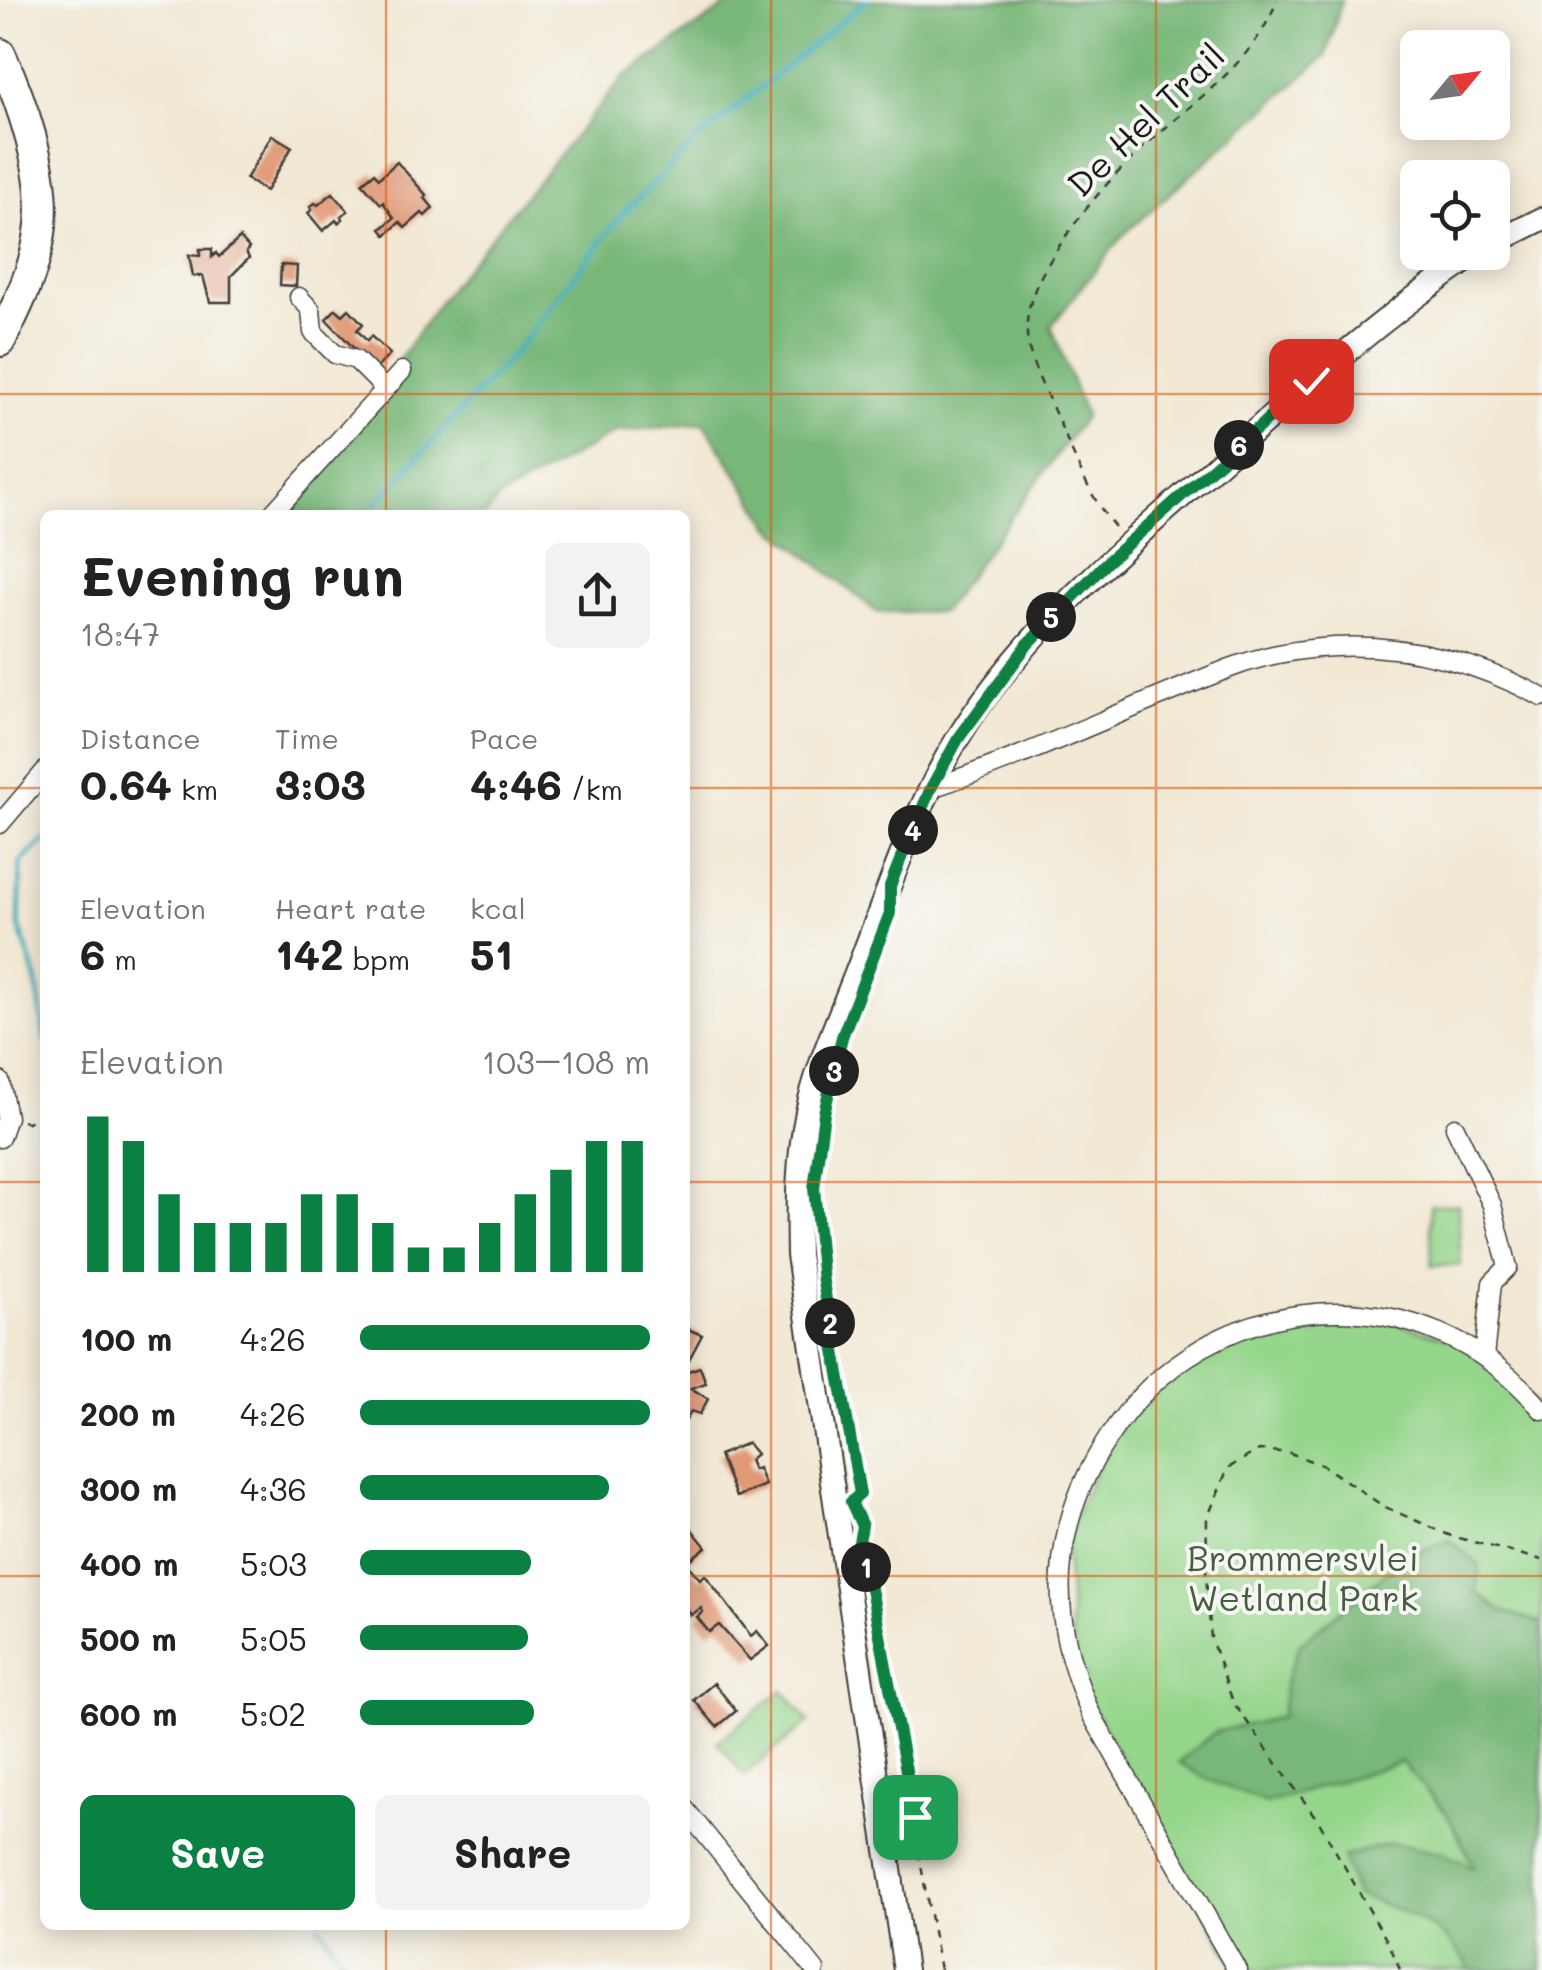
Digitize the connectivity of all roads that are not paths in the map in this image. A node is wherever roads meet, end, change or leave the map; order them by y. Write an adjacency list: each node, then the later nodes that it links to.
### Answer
1 (0, 54): 6 (main road)
2 (1542, 219): 3 (street)
3 (1510, 235)
4 (1453, 270): 12 (street)
5 (299, 297): 8 (street)
6 (0, 341)
7 (402, 371): 8 (street)
8 (385, 389): 9 (street)
9 (276, 510)
10 (1542, 697): 12 (street)
11 (40, 777): 13 (street)
12 (931, 788): 21 (street)
13 (0, 824)
14 (0, 1081): 16 (street)
15 (1455, 1126): 17 (street)
16 (0, 1138)
17 (1484, 1356): 18 (street); 22 (street)
18 (1542, 1410)
19 (690, 1815): 20 (street)
20 (815, 1970)
21 (905, 1970)
22 (1237, 1970)

